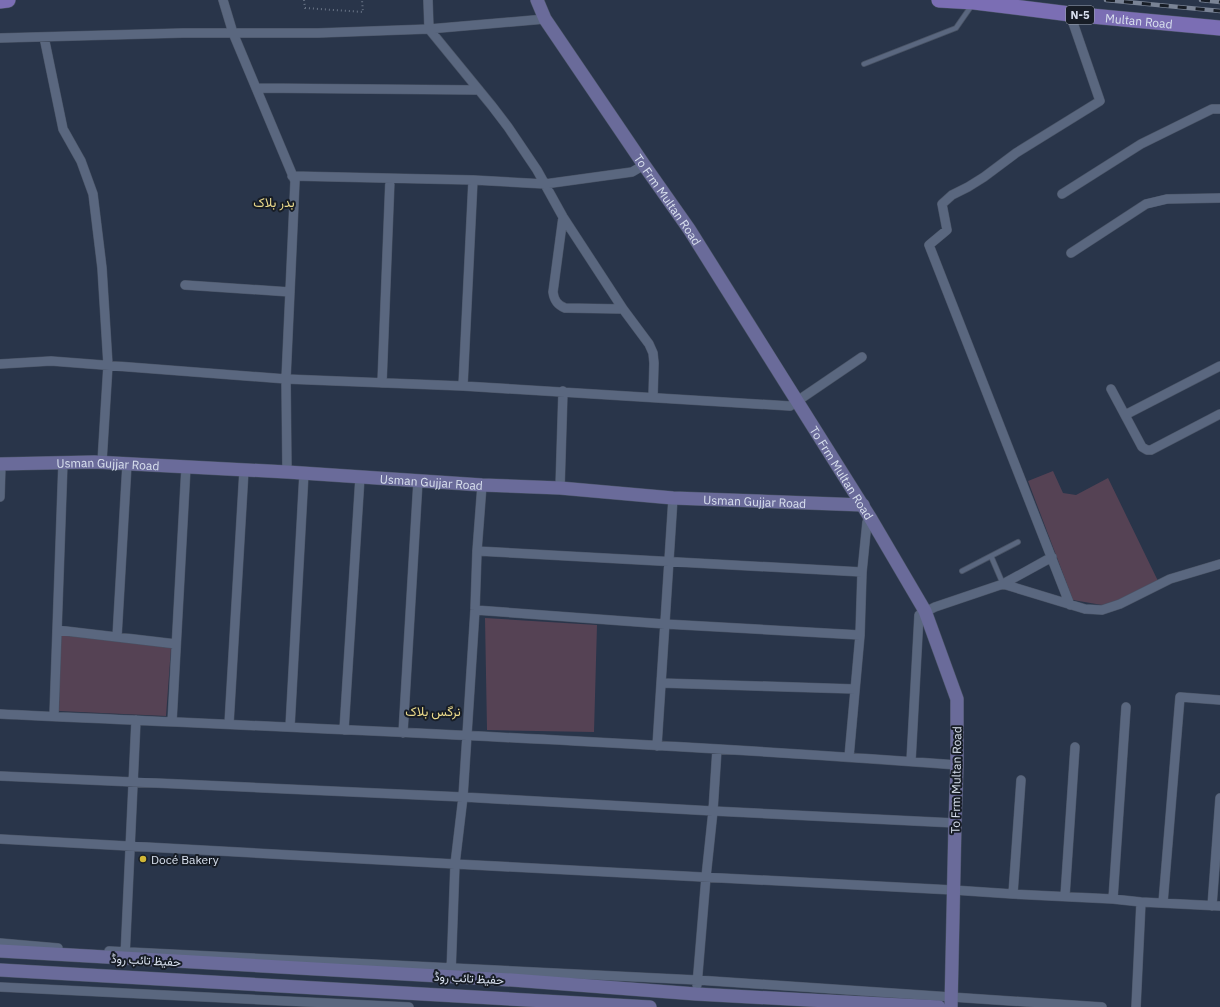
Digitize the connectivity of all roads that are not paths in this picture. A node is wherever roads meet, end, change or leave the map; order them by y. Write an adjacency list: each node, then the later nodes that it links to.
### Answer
1 (8, 0): 6 (main road)
2 (223, 0): 12 (street)
3 (428, 0): 11 (street)
4 (536, 0): 9 (street, To Frm Multan Road)
5 (939, 0): 7 (main road, Multan Road / N-5)
6 (0, 1)
7 (974, 2): 8 (main road, Multan Road / N-5); 15 (lane)
8 (1070, 14): 10 (main road, Multan Road / N-5); 63 (street)
9 (544, 19): 11 (street); 19 (street, To Frm Multan Road)
10 (1220, 28)
11 (429, 29): 12 (street); 17 (street)
12 (233, 33): 13 (street); 16 (street)
13 (44, 37): 14 (street); 33 (street)
14 (0, 38)
15 (864, 64)
16 (256, 88): 17 (street); 20 (street)
17 (479, 90): 23 (street)
18 (1220, 109): 24 (street)
19 (644, 165): 23 (street); 41 (street, To Frm Multan Road)
20 (292, 176): 21 (street); 29 (street)
21 (390, 178): 22 (street); 36 (street)
22 (473, 180): 23 (street); 37 (street)
23 (545, 184): 26 (street)
24 (1062, 194)
25 (1220, 198): 27 (street)
26 (563, 217): 30 (street); 30 (street)
27 (1071, 253)
28 (186, 285): 29 (street)
29 (290, 292): 35 (street)
30 (623, 309): 40 (street)
31 (862, 357): 41 (street)
32 (0, 364): 33 (street)
33 (108, 366): 35 (street); 45 (street)
34 (1220, 366): 43 (street)
35 (286, 379): 36 (street); 50 (street)
36 (382, 383): 37 (street)
37 (463, 386): 39 (street)
38 (1110, 389): 43 (street)
39 (564, 391): 40 (street); 55 (street)
40 (652, 397): 41 (street)
41 (798, 402): 58 (street, To Frm Multan Road)
42 (1220, 414): 43 (street)
43 (1125, 415)
44 (64, 462): 45 (street, Usman Gujjar Road); 46 (street, Usman Gujjar Road); 73 (street)
45 (102, 462): 47 (street, Usman Gujjar Road)
46 (1, 464): 56 (street)
47 (127, 464): 48 (street, Usman Gujjar Road); 75 (street)
48 (186, 467): 49 (street, Usman Gujjar Road); 76 (street)
49 (244, 470): 50 (street, Usman Gujjar Road); 85 (street)
50 (287, 472): 51 (street, Usman Gujjar Road)
51 (304, 473): 52 (street, Usman Gujjar Road); 86 (street)
52 (360, 477): 53 (street, Usman Gujjar Road); 87 (street)
53 (418, 481): 54 (street, Usman Gujjar Road); 88 (street)
54 (482, 485): 55 (street, Usman Gujjar Road); 61 (street)
55 (560, 488): 57 (street, Usman Gujjar Road)
56 (0, 497)
57 (673, 498): 58 (street, Usman Gujjar Road); 64 (street)
58 (863, 505): 59 (street, To Frm Multan Road)
59 (871, 519): 67 (street); 71 (street, To Frm Multan Road)
60 (1018, 542): 62 (lane)
61 (477, 551): 64 (street); 70 (street)
62 (991, 556): 66 (lane); 68 (lane)
63 (1052, 557): 68 (street); 69 (street)
64 (669, 561): 67 (street); 72 (street)
65 (1220, 564): 69 (street)
66 (962, 571)
67 (862, 572): 74 (street)
68 (1003, 584): 69 (street); 71 (street)
69 (1070, 605)
70 (475, 610): 72 (street); 89 (street)
71 (925, 611): 94 (street); 95 (street, To Frm Multan Road)
72 (665, 624): 74 (street); 77 (street)
73 (57, 630): 75 (street); 82 (street)
74 (860, 635): 78 (street)
75 (117, 637): 76 (street)
76 (176, 644): 84 (street)
77 (661, 683): 78 (street); 90 (street)
78 (855, 689): 93 (street)
79 (1220, 700): 112 (street)
80 (1126, 707): 110 (street)
81 (0, 714): 82 (street)
82 (54, 716): 83 (street)
83 (136, 720): 84 (street); 98 (street)
84 (172, 722): 85 (street)
85 (229, 724): 86 (street)
86 (290, 727): 87 (street)
87 (344, 730): 88 (street)
88 (403, 733): 89 (street)
89 (467, 735): 90 (street); 99 (street)
90 (657, 746): 92 (street)
91 (1075, 747): 109 (street)
92 (716, 749): 93 (street); 101 (street)
93 (849, 757): 94 (street)
94 (911, 761): 95 (street)
95 (957, 765): 102 (street, To Frm Multan Road)
96 (0, 776): 98 (street)
97 (1021, 780): 108 (street)
98 (133, 782): 99 (street); 104 (street)
99 (463, 797): 101 (street); 105 (street)
100 (1220, 798): 113 (street)
101 (713, 811): 102 (street); 106 (street)
102 (954, 823): 107 (street, To Frm Multan Road)
103 (0, 839): 104 (street)
104 (130, 845): 105 (street); 116 (street)
105 (455, 864): 106 (street); 119 (street)
106 (706, 876): 107 (street); 120 (street)
107 (953, 890): 108 (street); 124 (street, To Frm Multan Road)
108 (1013, 894): 109 (street)
109 (1064, 896): 110 (street)
110 (1113, 899): 111 (street)
111 (1141, 902): 112 (street); 130 (street)
112 (1163, 903): 113 (street)
113 (1216, 906)
114 (0, 944): 116 (street)
115 (0, 951): 116 (street, حفیظ تائب روڈ)
116 (125, 955): 117 (street, حفیظ تائب روڈ); 119 (street)
117 (212, 964): 119 (street, حفیظ تائب روڈ); 121 (street)
118 (0, 970): 121 (street, حفیظ تائب روڈ)
119 (451, 972): 120 (street); 123 (street, حفیظ تائب روڈ)
120 (697, 980): 123 (street); 124 (street)
121 (211, 983): 125 (street, حفیظ تائب روڈ)
122 (0, 987): 126 (street)
123 (696, 994): 128 (street, حفیظ تائب روڈ)
124 (951, 1002): 129 (street)
125 (517, 1003): 127 (street, حفیظ تائب روڈ)
126 (409, 1007)
127 (650, 1007)
128 (939, 1007)
129 (1102, 1007)
130 (1136, 1007)

